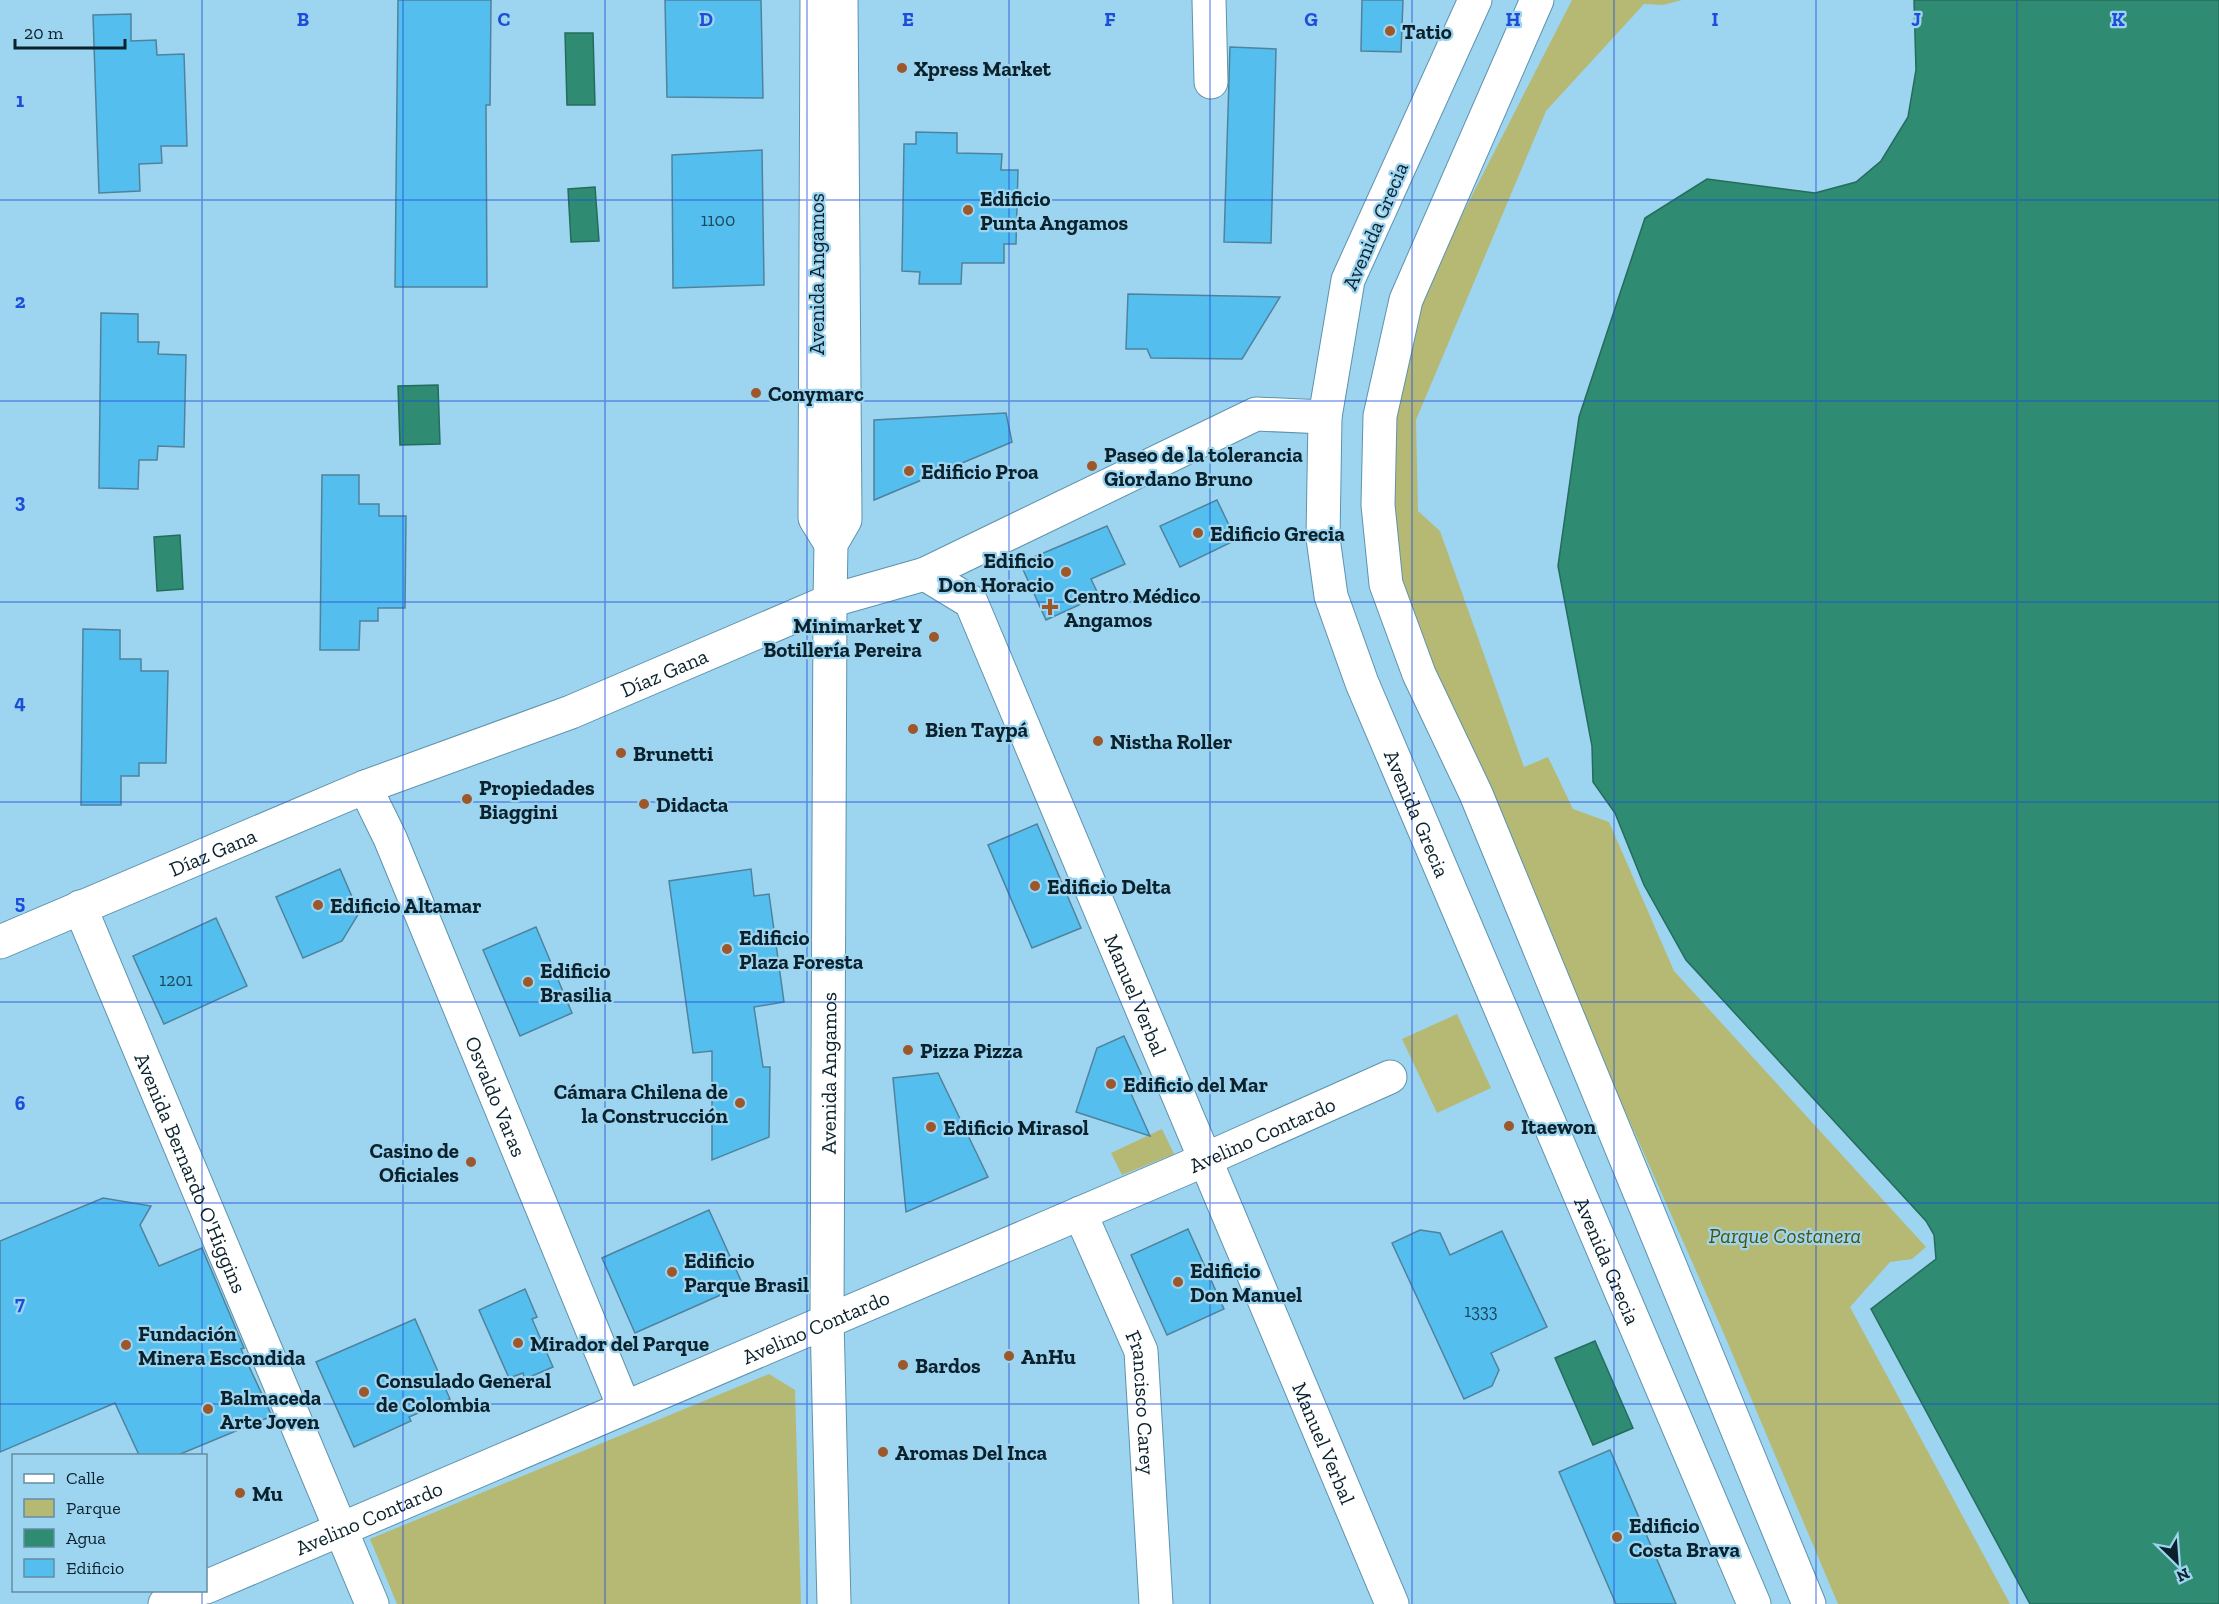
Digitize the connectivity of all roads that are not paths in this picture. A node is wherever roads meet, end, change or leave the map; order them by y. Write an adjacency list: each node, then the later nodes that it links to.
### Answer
1 (817, 0): 8 (main road, Avenida Angamos)
2 (841, 0): 8 (main road, Avenida Angamos)
3 (1209, 0): 6 (main road)
4 (1475, 0): 7 (main road, Avenida Grecia)
5 (1537, 0): 28 (main road)
6 (1210, 82)
7 (1325, 417): 9 (main road, Díaz Gana); 27 (main road, Avenida Grecia)
8 (831, 543): 10 (main road, Avenida Angamos)
9 (925, 574): 10 (main road, Díaz Gana); 15 (main road, Manuel Verbal)
10 (830, 601): 11 (main road, Díaz Gana); 17 (main road, Avenida Angamos)
11 (365, 787): 12 (main road, Díaz Gana); 18 (main road, Osvaldo Varas)
12 (80, 907): 13 (main road, Díaz Gana); 19 (main road, Avenida Bernardo O'Higgins)
13 (0, 942)
14 (1390, 1077): 15 (main road, Avelino Contardo)
15 (1204, 1159): 16 (main road, Avelino Contardo); 26 (main road, Manuel Verbal)
16 (1080, 1213): 17 (main road, Avelino Contardo); 25 (main road, Francisco Carey)
17 (828, 1320): 18 (main road, Avelino Contardo); 24 (main road, Avenida Angamos)
18 (624, 1407): 19 (main road, Avelino Contardo)
19 (340, 1528): 20 (main road, Avelino Contardo); 23 (main road, Avenida Bernardo O'Higgins)
20 (207, 1587)
21 (192, 1592): 22 (main road)
22 (165, 1604)
23 (372, 1604)
24 (834, 1604)
25 (1156, 1604)
26 (1392, 1604)
27 (1754, 1604)
28 (1809, 1604)

